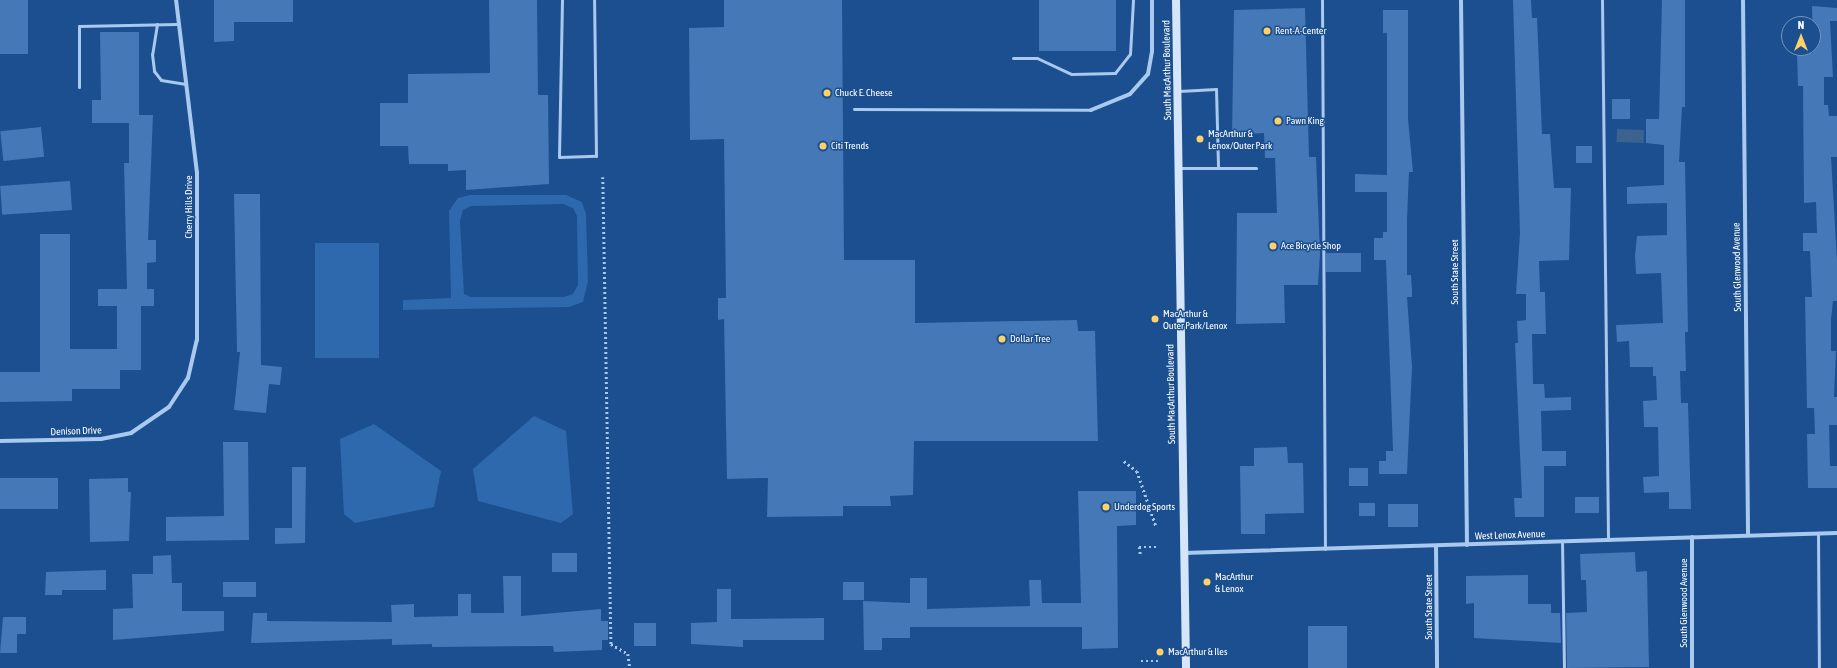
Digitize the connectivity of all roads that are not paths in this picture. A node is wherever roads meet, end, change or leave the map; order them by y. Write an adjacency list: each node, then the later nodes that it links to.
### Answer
1 (176, 0): 12 (street, Cherry Hills Drive)
2 (562, 0): 3 (lane)
3 (594, 0)
4 (1133, 0): 13 (lane)
5 (1152, 0): 18 (street)
6 (1176, 0): 16 (main road, South MacArthur Boulevard)
7 (1322, 0): 32 (lane)
8 (1461, 0): 30 (street, South State Street)
9 (1602, 0): 28 (lane)
10 (1742, 0): 26 (street, South Glenwood Avenue)
11 (157, 24): 12 (lane); 14 (lane); 15 (lane)
12 (177, 24): 14 (street, Cherry Hills Drive)
13 (1013, 58)
14 (186, 84): 22 (street, Cherry Hills Drive)
15 (78, 87)
16 (1178, 91): 19 (main road, South MacArthur Boulevard); 20 (lane)
17 (854, 109): 18 (lane)
18 (1091, 110)
19 (1178, 168): 20 (lane); 33 (main road, South MacArthur Boulevard)
20 (1218, 168): 21 (lane)
21 (1256, 168)
22 (169, 407): 23 (street, Denison Drive)
23 (0, 441)
24 (1837, 533): 25 (street, West Lenox Avenue)
25 (1818, 534): 26 (street, West Lenox Avenue); 38 (lane)
26 (1748, 535): 27 (street, West Lenox Avenue)
27 (1692, 537): 28 (street, West Lenox Avenue); 37 (street, South Glenwood Avenue)
28 (1608, 540): 29 (street, West Lenox Avenue)
29 (1562, 541): 30 (street, West Lenox Avenue); 36 (lane)
30 (1467, 545): 31 (street, West Lenox Avenue)
31 (1436, 546): 32 (street, West Lenox Avenue); 35 (street, South State Street)
32 (1326, 549): 33 (street, West Lenox Avenue)
33 (1184, 553): 34 (main road, South MacArthur Boulevard)
34 (1186, 668)
35 (1437, 668)
36 (1564, 668)
37 (1692, 668)
38 (1819, 668)

